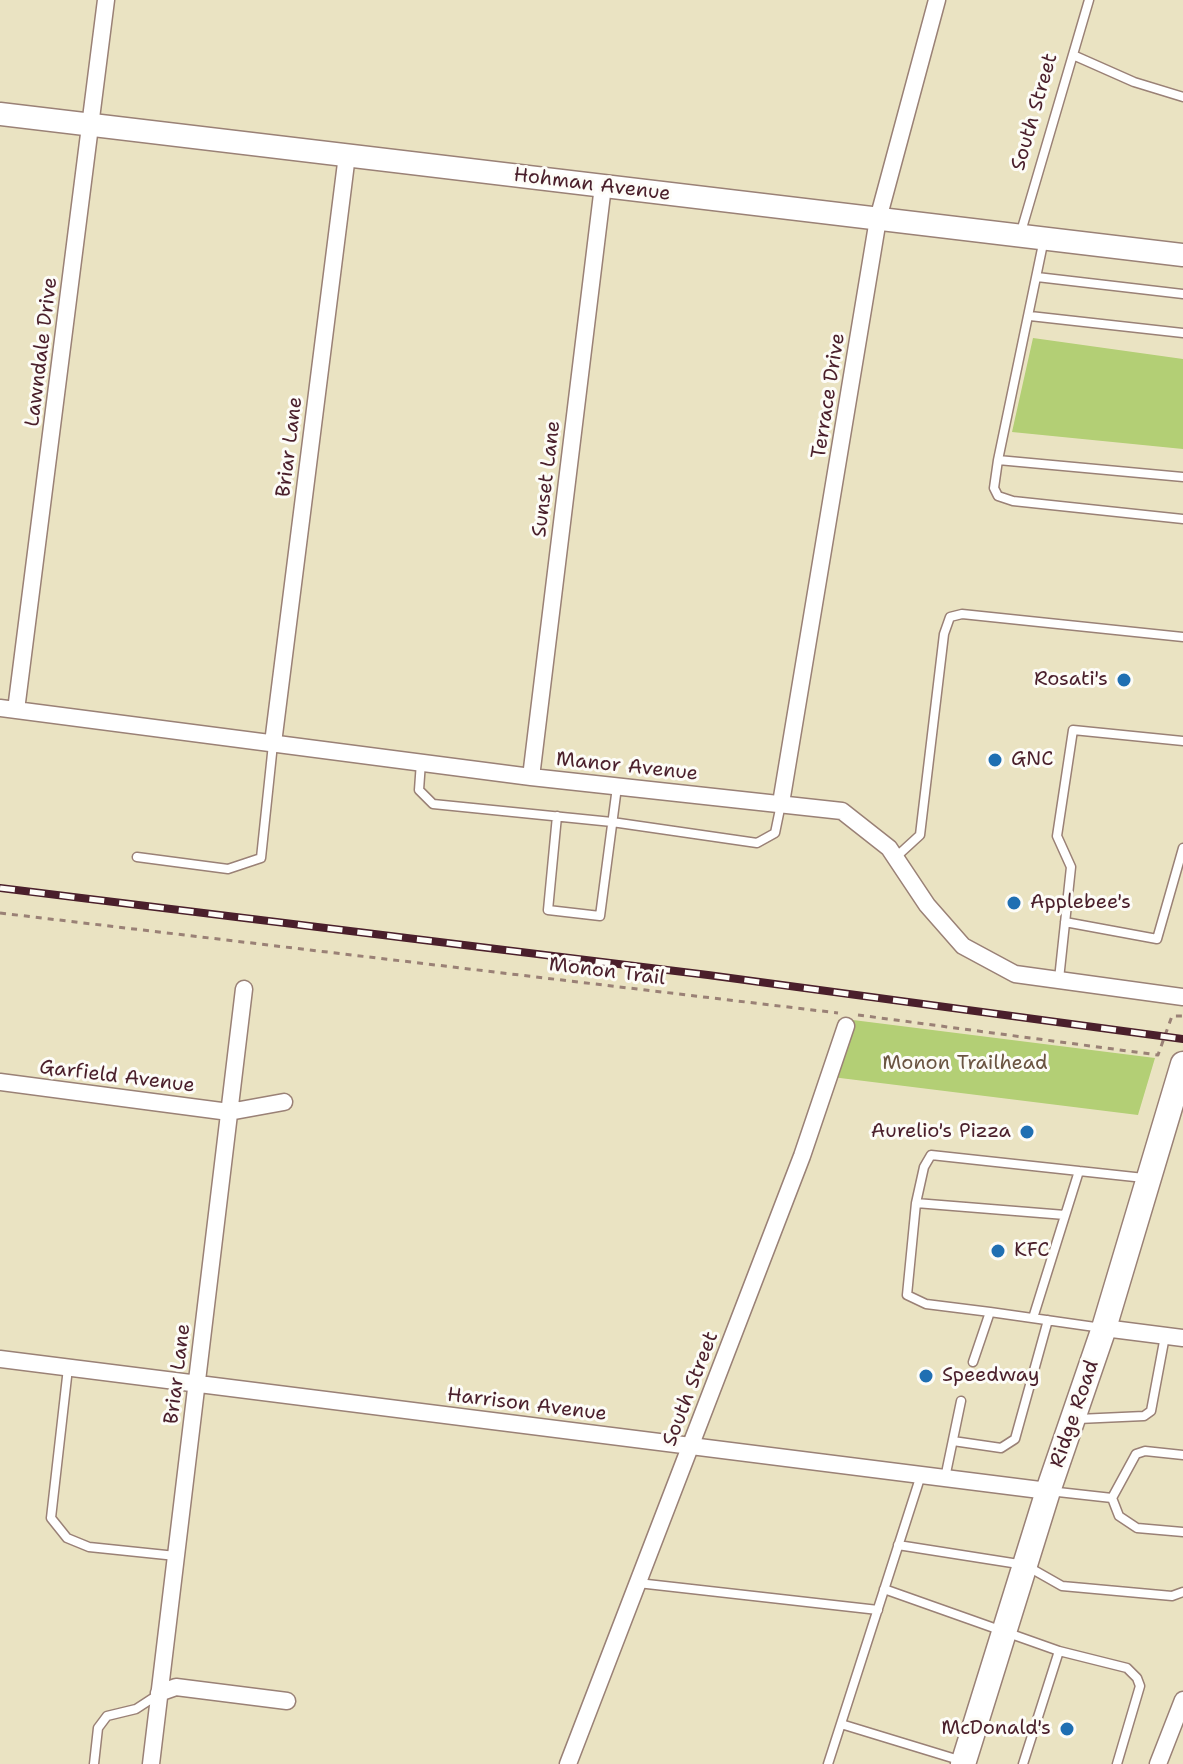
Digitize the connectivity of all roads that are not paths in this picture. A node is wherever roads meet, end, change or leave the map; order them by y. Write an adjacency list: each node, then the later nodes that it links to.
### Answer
1 (106, 0): 7 (street, Lawndale Drive)
2 (937, 0): 10 (street, Terrace Drive)
3 (1089, 0): 4 (lane, South Street)
4 (1073, 55): 5 (lane); 11 (lane, South Street)
5 (1183, 97)
6 (0, 114): 7 (street, Hohman Avenue)
7 (92, 125): 8 (street, Hohman Avenue); 22 (street, Lawndale Drive)
8 (347, 155): 9 (street, Hohman Avenue); 24 (street, Briar Lane)
9 (603, 186): 10 (street, Hohman Avenue); 26 (street, Sunset Lane)
10 (878, 219): 11 (street, Hohman Avenue); 28 (street, Terrace Drive)
11 (1020, 236): 12 (street, Hohman Avenue)
12 (1044, 239): 13 (street, Hohman Avenue); 14 (lane)
13 (1183, 255)
14 (1037, 277): 15 (lane); 16 (lane)
15 (1183, 294)
16 (1030, 316): 17 (lane); 18 (lane)
17 (1183, 333)
18 (998, 460): 19 (lane); 20 (lane)
19 (1183, 477)
20 (1183, 519)
21 (1183, 637): 33 (lane)
22 (8, 709): 24 (street, Manor Avenue)
23 (1183, 741): 34 (lane)
24 (273, 743): 25 (street, Manor Avenue); 32 (lane)
25 (421, 762): 26 (street, Manor Avenue); 29 (lane)
26 (531, 777): 27 (street, Manor Avenue)
27 (617, 786): 28 (street, Manor Avenue); 30 (lane)
28 (781, 803): 30 (lane); 33 (street, Manor Avenue)
29 (557, 816): 30 (lane); 30 (lane)
30 (612, 822)
31 (1183, 848): 34 (lane)
32 (137, 857)
33 (896, 857): 35 (street, Manor Avenue)
34 (1065, 922): 35 (lane)
35 (1059, 980): 37 (street, Manor Avenue)
36 (244, 989): 42 (street, Briar Lane)
37 (1183, 997)
38 (849, 1018): 60 (street, South Street)
39 (1183, 1064): 44 (main road, Ridge Road)
40 (0, 1082): 42 (street, Garfield Avenue)
41 (284, 1102): 42 (street, Garfield Avenue)
42 (229, 1112): 56 (street, Briar Lane)
43 (1079, 1171): 44 (lane); 45 (lane); 46 (lane)
44 (1148, 1179): 50 (main road, Ridge Road)
45 (916, 1203): 46 (lane); 47 (lane)
46 (1065, 1215): 48 (lane)
47 (990, 1312): 48 (lane); 54 (lane)
48 (1033, 1318): 49 (lane)
49 (1048, 1320): 50 (lane); 59 (lane)
50 (1104, 1328): 51 (street); 58 (main road, Ridge Road)
51 (1165, 1336): 52 (street); 58 (lane)
52 (1183, 1338)
53 (0, 1359): 55 (street, Harrison Avenue)
54 (973, 1362)
55 (68, 1367): 56 (street, Harrison Avenue); 68 (lane)
56 (197, 1383): 60 (street, Harrison Avenue); 68 (street, Briar Lane)
57 (961, 1401): 59 (lane)
58 (1073, 1420): 64 (main road, Ridge Road)
59 (953, 1441): 63 (lane)
60 (691, 1446): 62 (street, Harrison Avenue); 70 (street, South Street)
61 (1183, 1455): 65 (lane)
62 (921, 1475): 63 (street, Harrison Avenue); 67 (lane)
63 (945, 1478): 64 (street, Harrison Avenue)
64 (1048, 1491): 65 (lane); 69 (main road, Ridge Road)
65 (1112, 1498): 66 (lane)
66 (1183, 1532)
67 (898, 1545): 69 (lane); 71 (lane)
68 (176, 1556): 76 (street, Briar Lane)
69 (1025, 1565): 72 (lane); 74 (main road, Ridge Road)
70 (637, 1583): 73 (lane); 84 (street, South Street)
71 (884, 1589): 73 (lane); 74 (lane)
72 (1183, 1592)
73 (878, 1610): 79 (lane)
74 (1004, 1633): 75 (lane); 81 (main road, Ridge Road)
75 (1059, 1651): 86 (lane); 87 (lane)
76 (159, 1693): 78 (street); 82 (lane); 83 (street, Briar Lane)
77 (1183, 1700): 80 (street)
78 (287, 1701)
79 (841, 1724): 81 (lane); 85 (lane)
80 (1178, 1725): 88 (street)
81 (964, 1763)
82 (94, 1764)
83 (151, 1764)
84 (568, 1764)
85 (828, 1764)
86 (1023, 1764)
87 (1117, 1764)
88 (1158, 1764)

